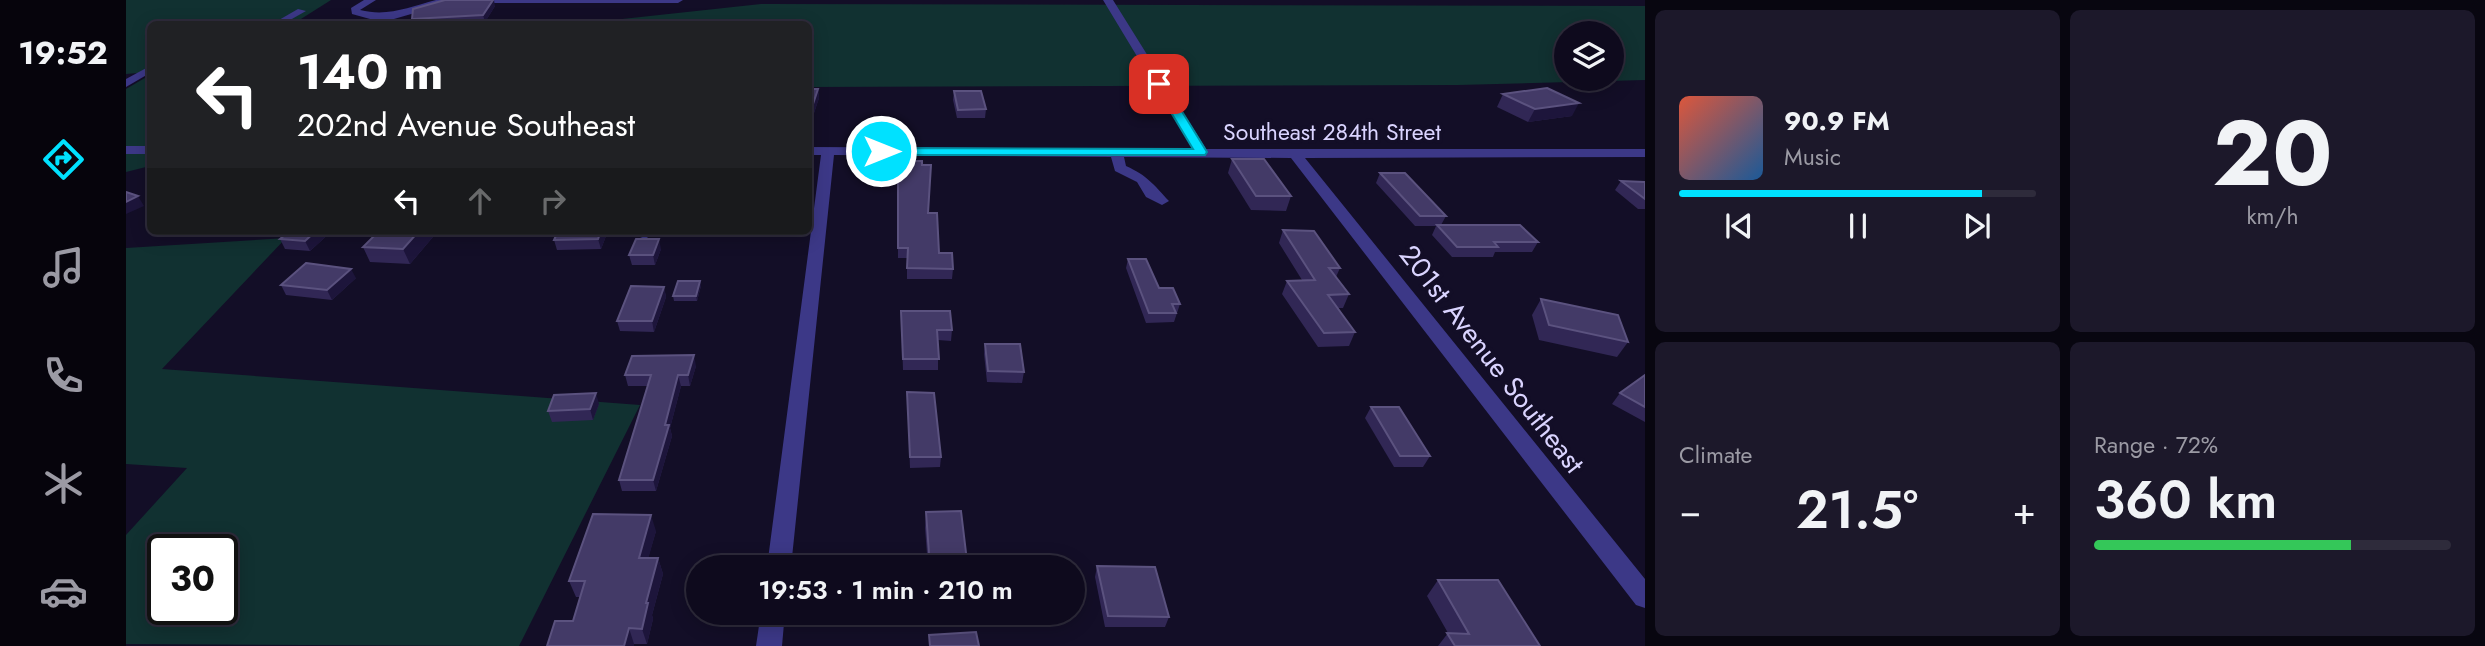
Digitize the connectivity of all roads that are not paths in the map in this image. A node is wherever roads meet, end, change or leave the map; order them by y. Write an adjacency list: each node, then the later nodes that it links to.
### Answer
1 (371, 0): 4 (street)
2 (678, 0): 4 (street)
3 (1108, 0): 14 (street)
4 (505, 1)
5 (302, 11): 6 (street)
6 (283, 21)
7 (147, 71): 8 (street)
8 (126, 84)
9 (126, 150): 10 (street)
10 (147, 150)
11 (812, 151): 12 (street, Southeast 284th Street)
12 (828, 151): 13 (street, Southeast 284th Street); 18 (street)
13 (1116, 152): 14 (street, Southeast 284th Street); 17 (street)
14 (1201, 152): 16 (street, Southeast 284th Street)
15 (1645, 153): 16 (street, Southeast 284th Street)
16 (1296, 155): 19 (street, 201st Avenue Southeast)
17 (1162, 201)
18 (780, 555)
19 (1645, 597)
20 (771, 625): 21 (street)
21 (769, 646)

